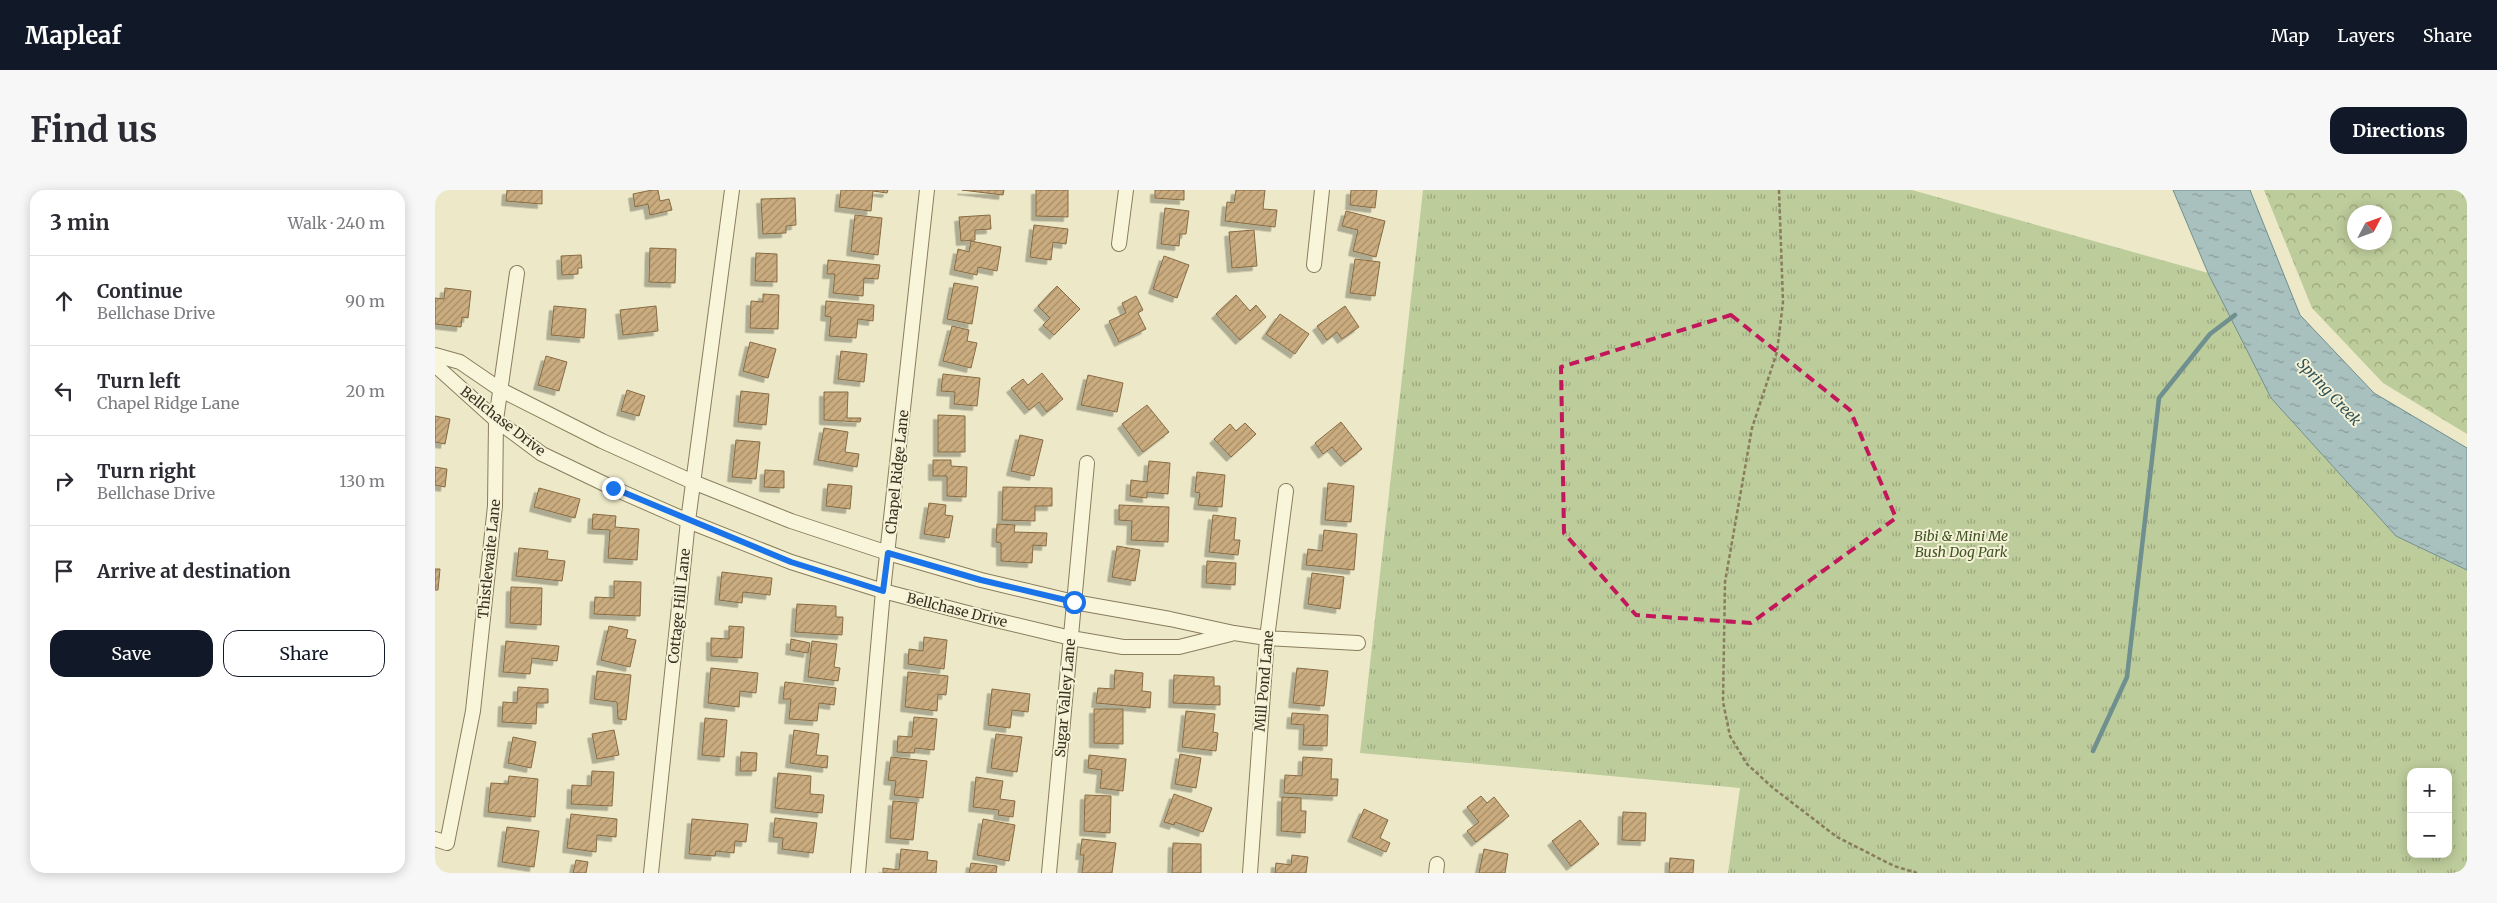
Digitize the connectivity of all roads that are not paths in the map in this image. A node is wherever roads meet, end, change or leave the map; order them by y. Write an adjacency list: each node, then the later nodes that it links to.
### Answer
1 (731, 190): 13 (street, Cottage Hill Lane)
2 (927, 190): 16 (street, Chapel Ridge Lane)
3 (1126, 190): 5 (street)
4 (1322, 190): 6 (street)
5 (1119, 244)
6 (1314, 265)
7 (517, 273): 10 (street, Thistlewaite Lane)
8 (435, 355): 10 (street, Bellchase Drive)
9 (435, 365): 11 (street, Bellchase Drive)
10 (501, 390): 11 (street, Thistlewaite Lane); 13 (street, Bellchase Drive)
11 (496, 420): 15 (street, Bellchase Drive); 23 (street, Thistlewaite Lane)
12 (1087, 463): 18 (street, Sugar Valley Lane)
13 (693, 482): 15 (street, Cottage Hill Lane); 16 (street, Bellchase Drive)
14 (1286, 491): 21 (street, Mill Pond Lane)
15 (688, 521): 17 (street, Bellchase Drive); 24 (street, Cottage Hill Lane)
16 (888, 553): 17 (street, Chapel Ridge Lane); 18 (street, Bellchase Drive)
17 (883, 591): 20 (street, Bellchase Drive); 25 (street, Chapel Ridge Lane)
18 (1074, 602): 19 (street, Bellchase Drive); 20 (street, Sugar Valley Lane)
19 (1235, 633): 20 (street, Bellchase Drive); 21 (street, Bellchase Drive)
20 (1071, 638): 26 (street, Sugar Valley Lane)
21 (1267, 638): 22 (street, Bellchase Drive); 27 (street, Mill Pond Lane)
22 (1357, 643)
23 (441, 841)
24 (651, 873)
25 (858, 873)
26 (1049, 873)
27 (1250, 873)

